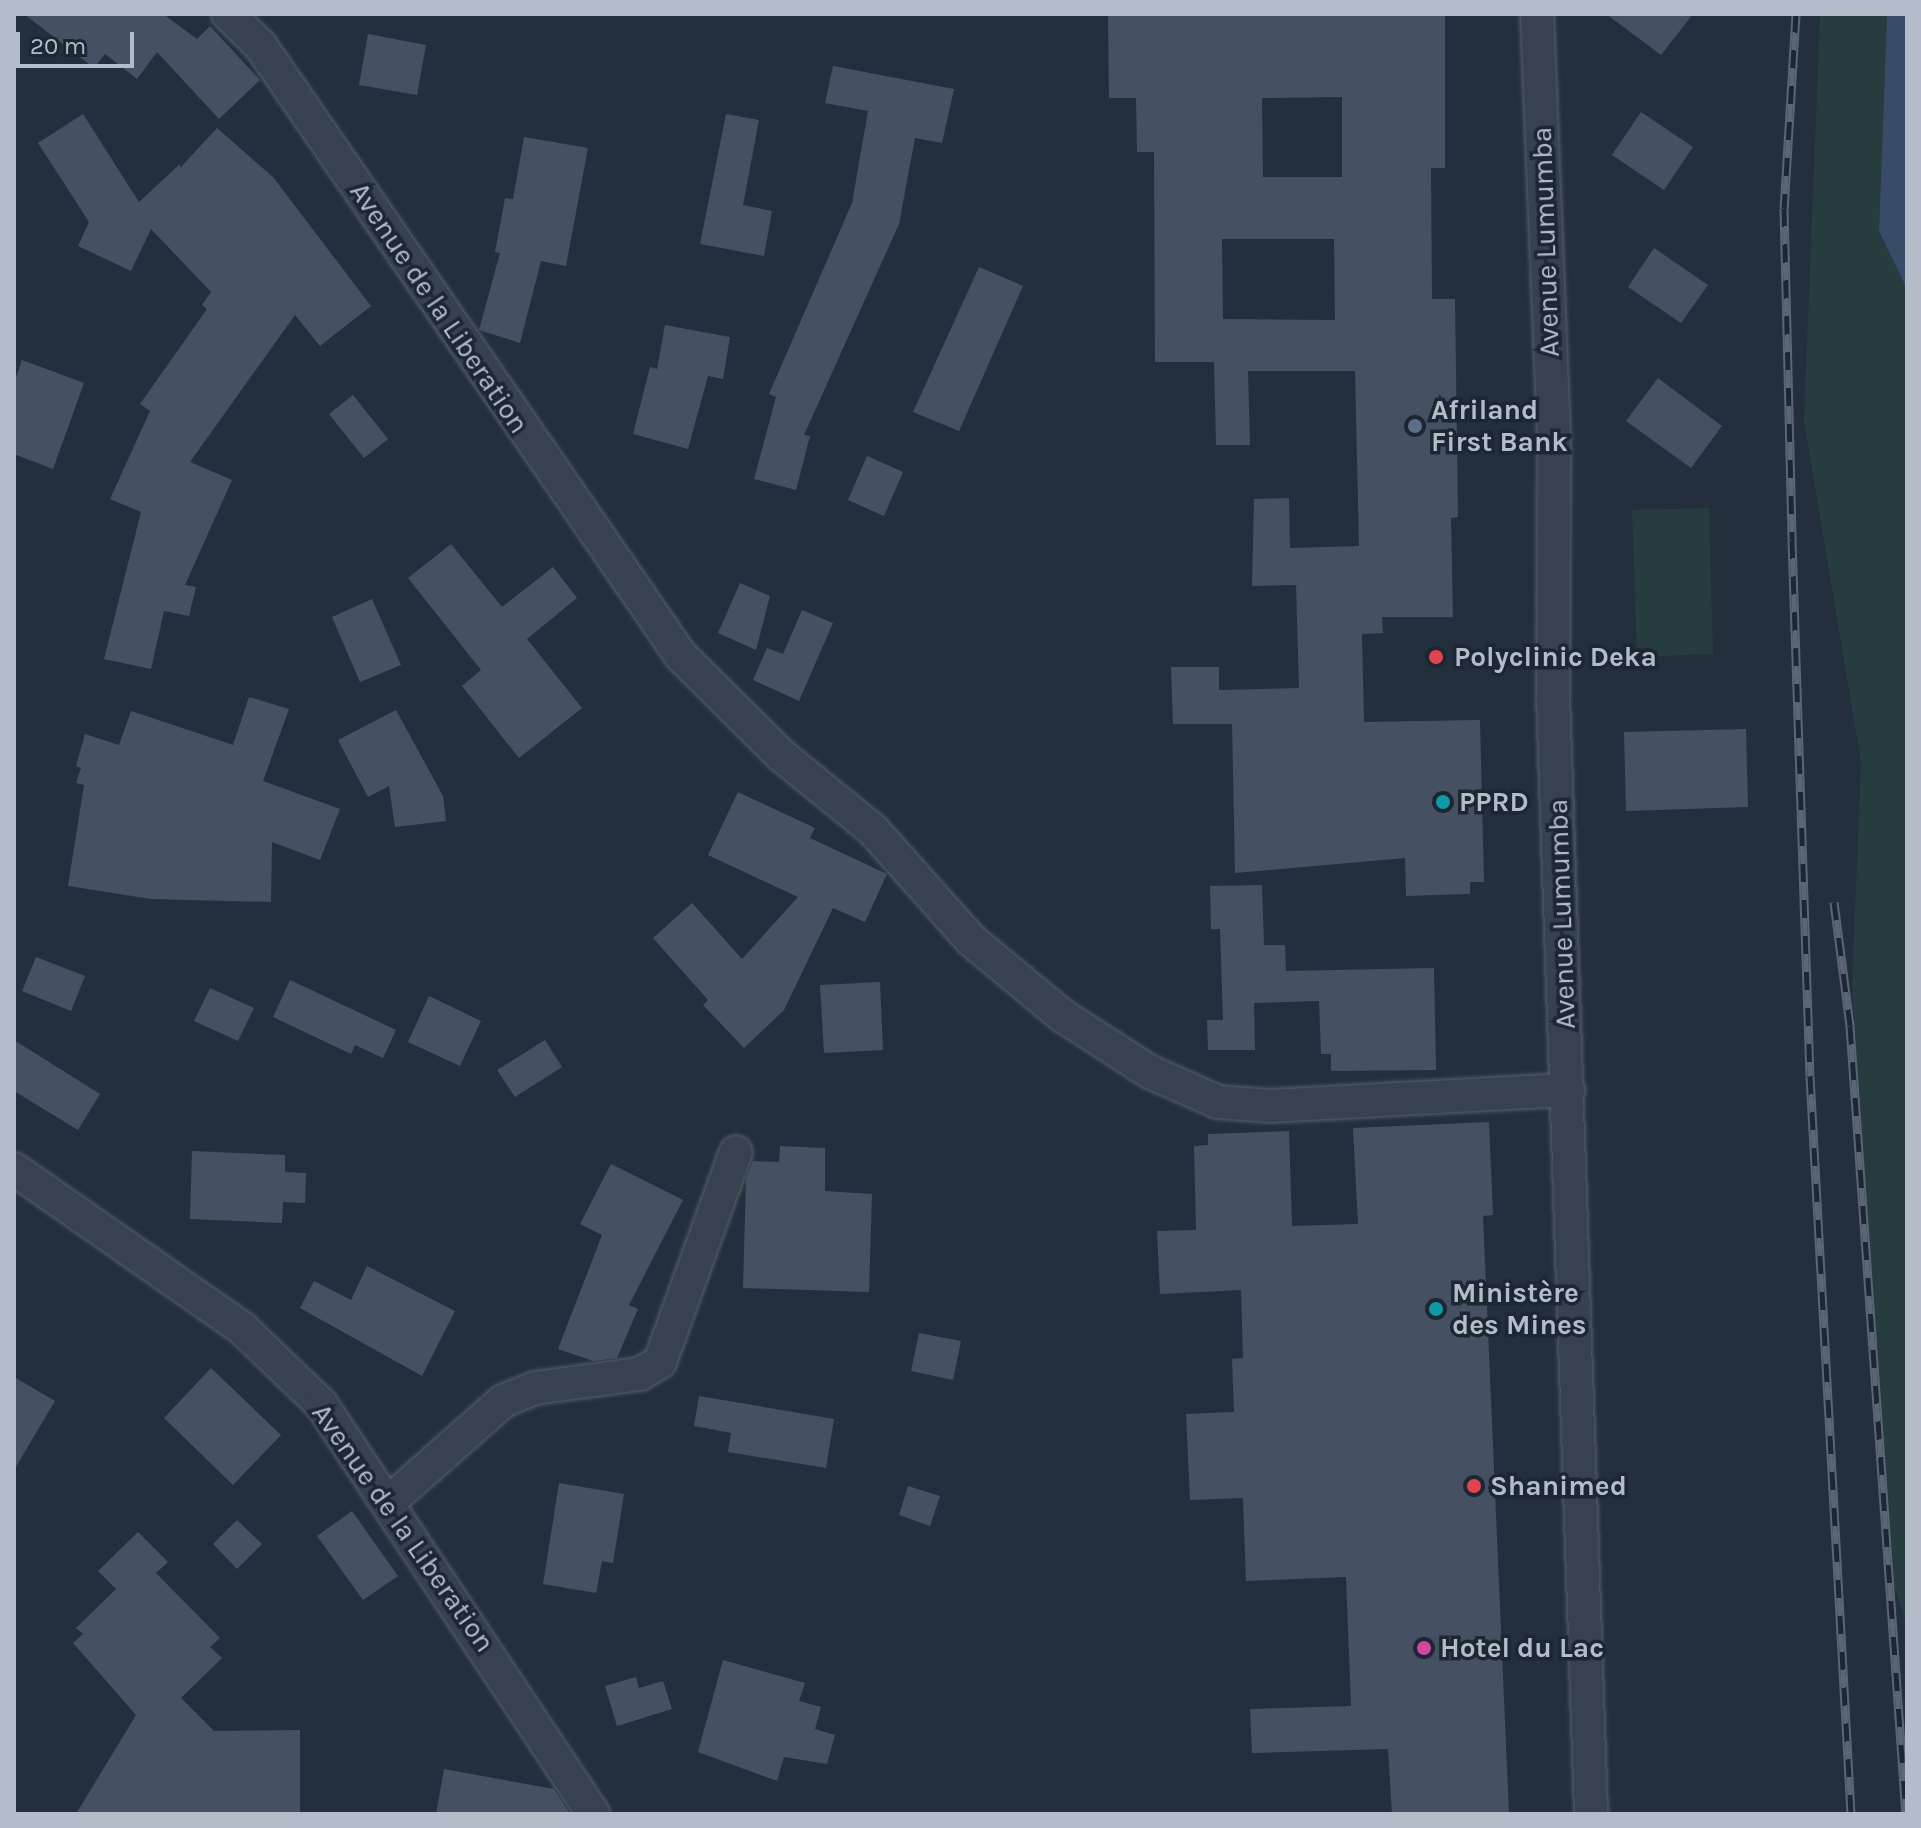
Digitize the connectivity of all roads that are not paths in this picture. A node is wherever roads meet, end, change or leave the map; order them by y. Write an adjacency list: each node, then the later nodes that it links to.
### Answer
1 (228, 14): 3 (street, Avenue de la Liberation)
2 (1537, 14): 3 (street, Avenue Lumumba)
3 (1569, 1090): 8 (street, Avenue Lumumba)
4 (736, 1152): 6 (street)
5 (14, 1169): 6 (street, Avenue de la Liberation)
6 (390, 1501): 7 (street, Avenue de la Liberation)
7 (593, 1814)
8 (1591, 1814)

